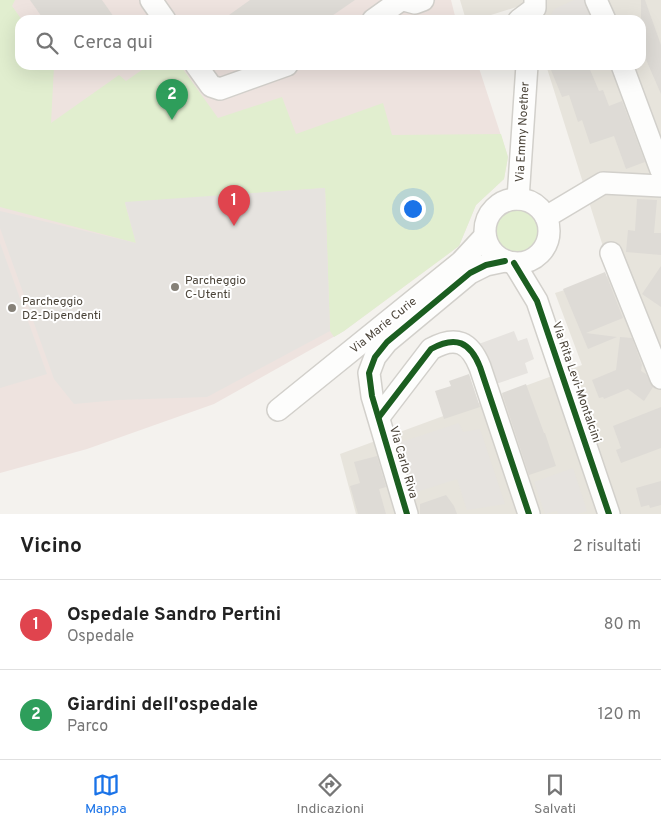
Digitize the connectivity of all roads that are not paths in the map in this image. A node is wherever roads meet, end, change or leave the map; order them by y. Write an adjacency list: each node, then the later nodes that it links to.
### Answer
1 (151, 0): 5 (street)
2 (403, 0): 3 (street); 6 (street)
3 (423, 0)
4 (596, 0): 7 (street)
5 (162, 15)
6 (380, 15)
7 (603, 15)
8 (200, 70): 9 (street)
9 (273, 70)
10 (525, 70): 14 (street, Via Emmy Noether)
11 (624, 70): 12 (street)
12 (661, 170)
13 (661, 186): 15 (street)
14 (518, 199): 15 (street); 16 (street)
15 (546, 217): 18 (street)
16 (485, 236): 18 (street); 20 (street, Via Marie Curie)
17 (611, 253): 19 (street)
18 (509, 262): 21 (street, Via Carlo Riva); 24 (street, Via Rita Levi-Montalcini)
19 (661, 378)
20 (278, 410)
21 (379, 417): 22 (street, Via Carlo Riva); 23 (street)
22 (407, 514)
23 (529, 514)
24 (609, 514)

